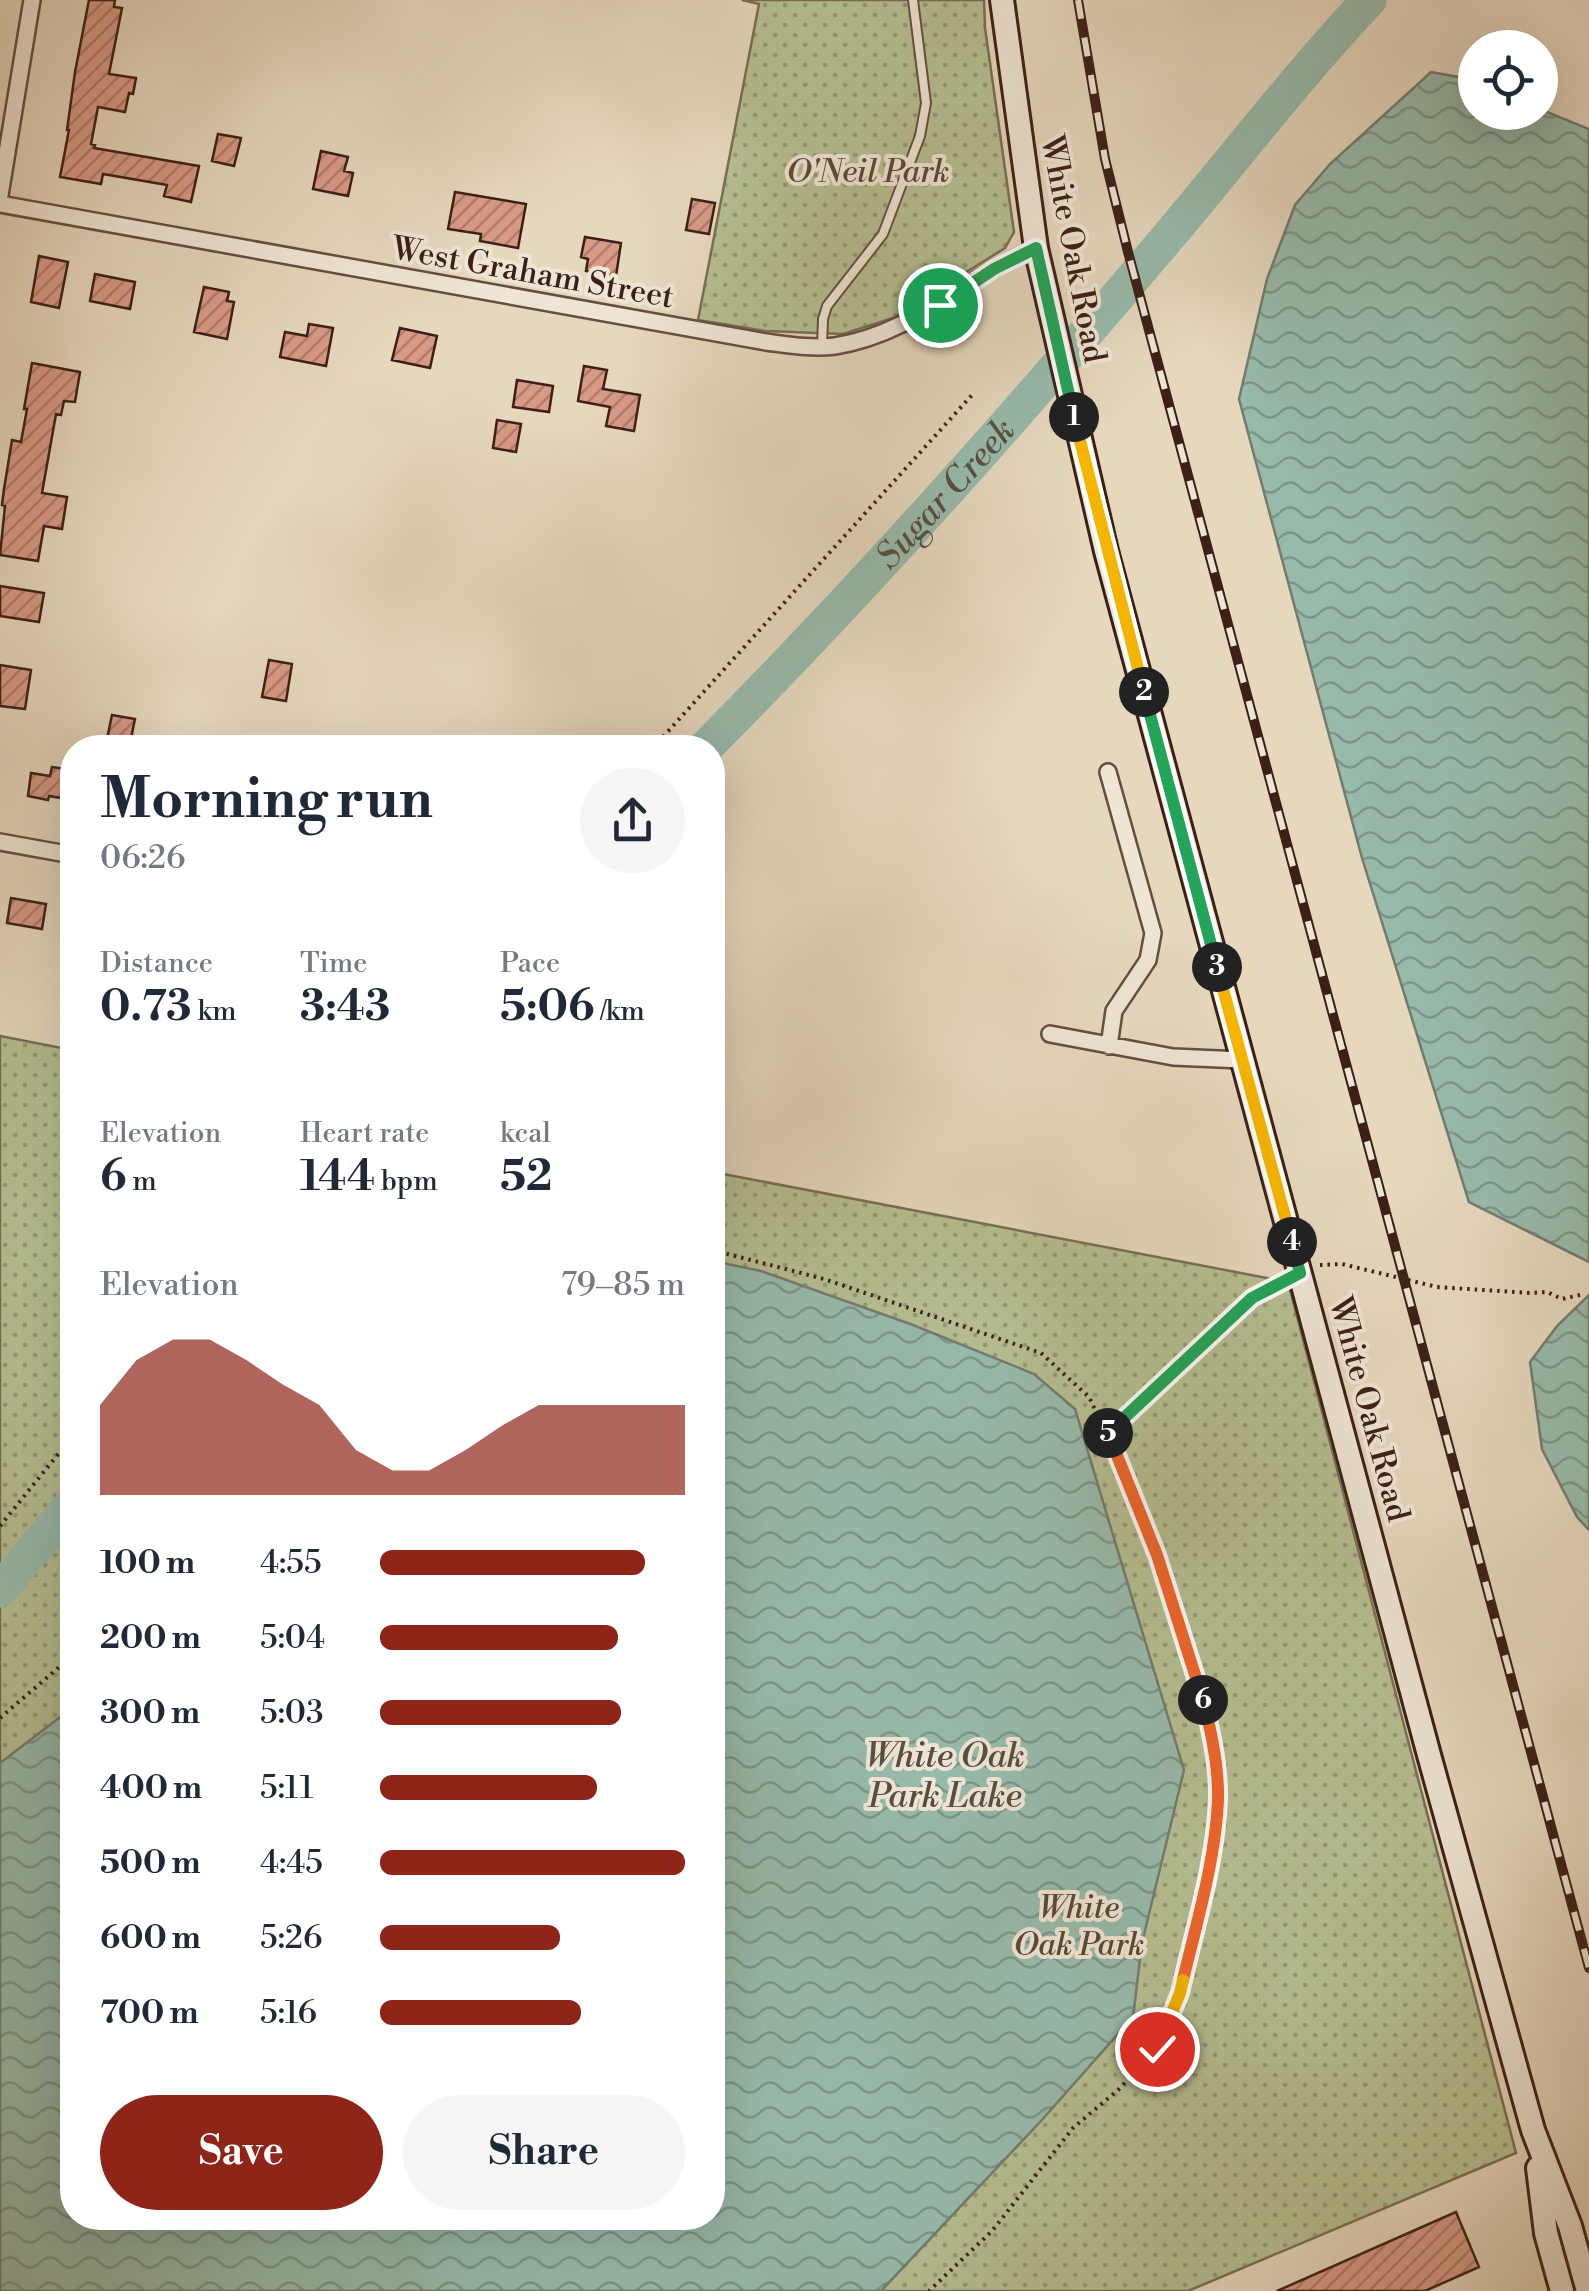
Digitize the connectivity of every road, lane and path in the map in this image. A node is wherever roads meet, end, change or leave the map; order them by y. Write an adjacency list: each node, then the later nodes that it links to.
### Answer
1 (32, 0): 4 (street)
2 (913, 0): 7 (lane)
3 (1002, 0): 6 (street, White Oak Road)
4 (0, 196)
5 (0, 204): 7 (street, West Graham Street)
6 (1036, 248): 7 (street, West Graham Street); 15 (street, White Oak Road)
7 (822, 347)
8 (972, 394): 9 (path)
9 (666, 735)
10 (1108, 772): 14 (street)
11 (0, 842): 12 (street)
12 (60, 854)
13 (1050, 1034): 14 (street)
14 (1109, 1046): 15 (street)
15 (1242, 1060): 17 (street, White Oak Road)
16 (725, 1253): 19 (path)
17 (1300, 1273): 18 (path); 19 (path); 24 (street, White Oak Road)
18 (1580, 1295)
19 (1106, 1434): 25 (path)
20 (60, 1452): 21 (path)
21 (0, 1526)
22 (60, 1666): 23 (path)
23 (0, 1718)
24 (1533, 2130): 26 (street, White Oak Road); 27 (street, White Oak Road)
25 (929, 2291)
26 (1562, 2291)
27 (1588, 2291)

